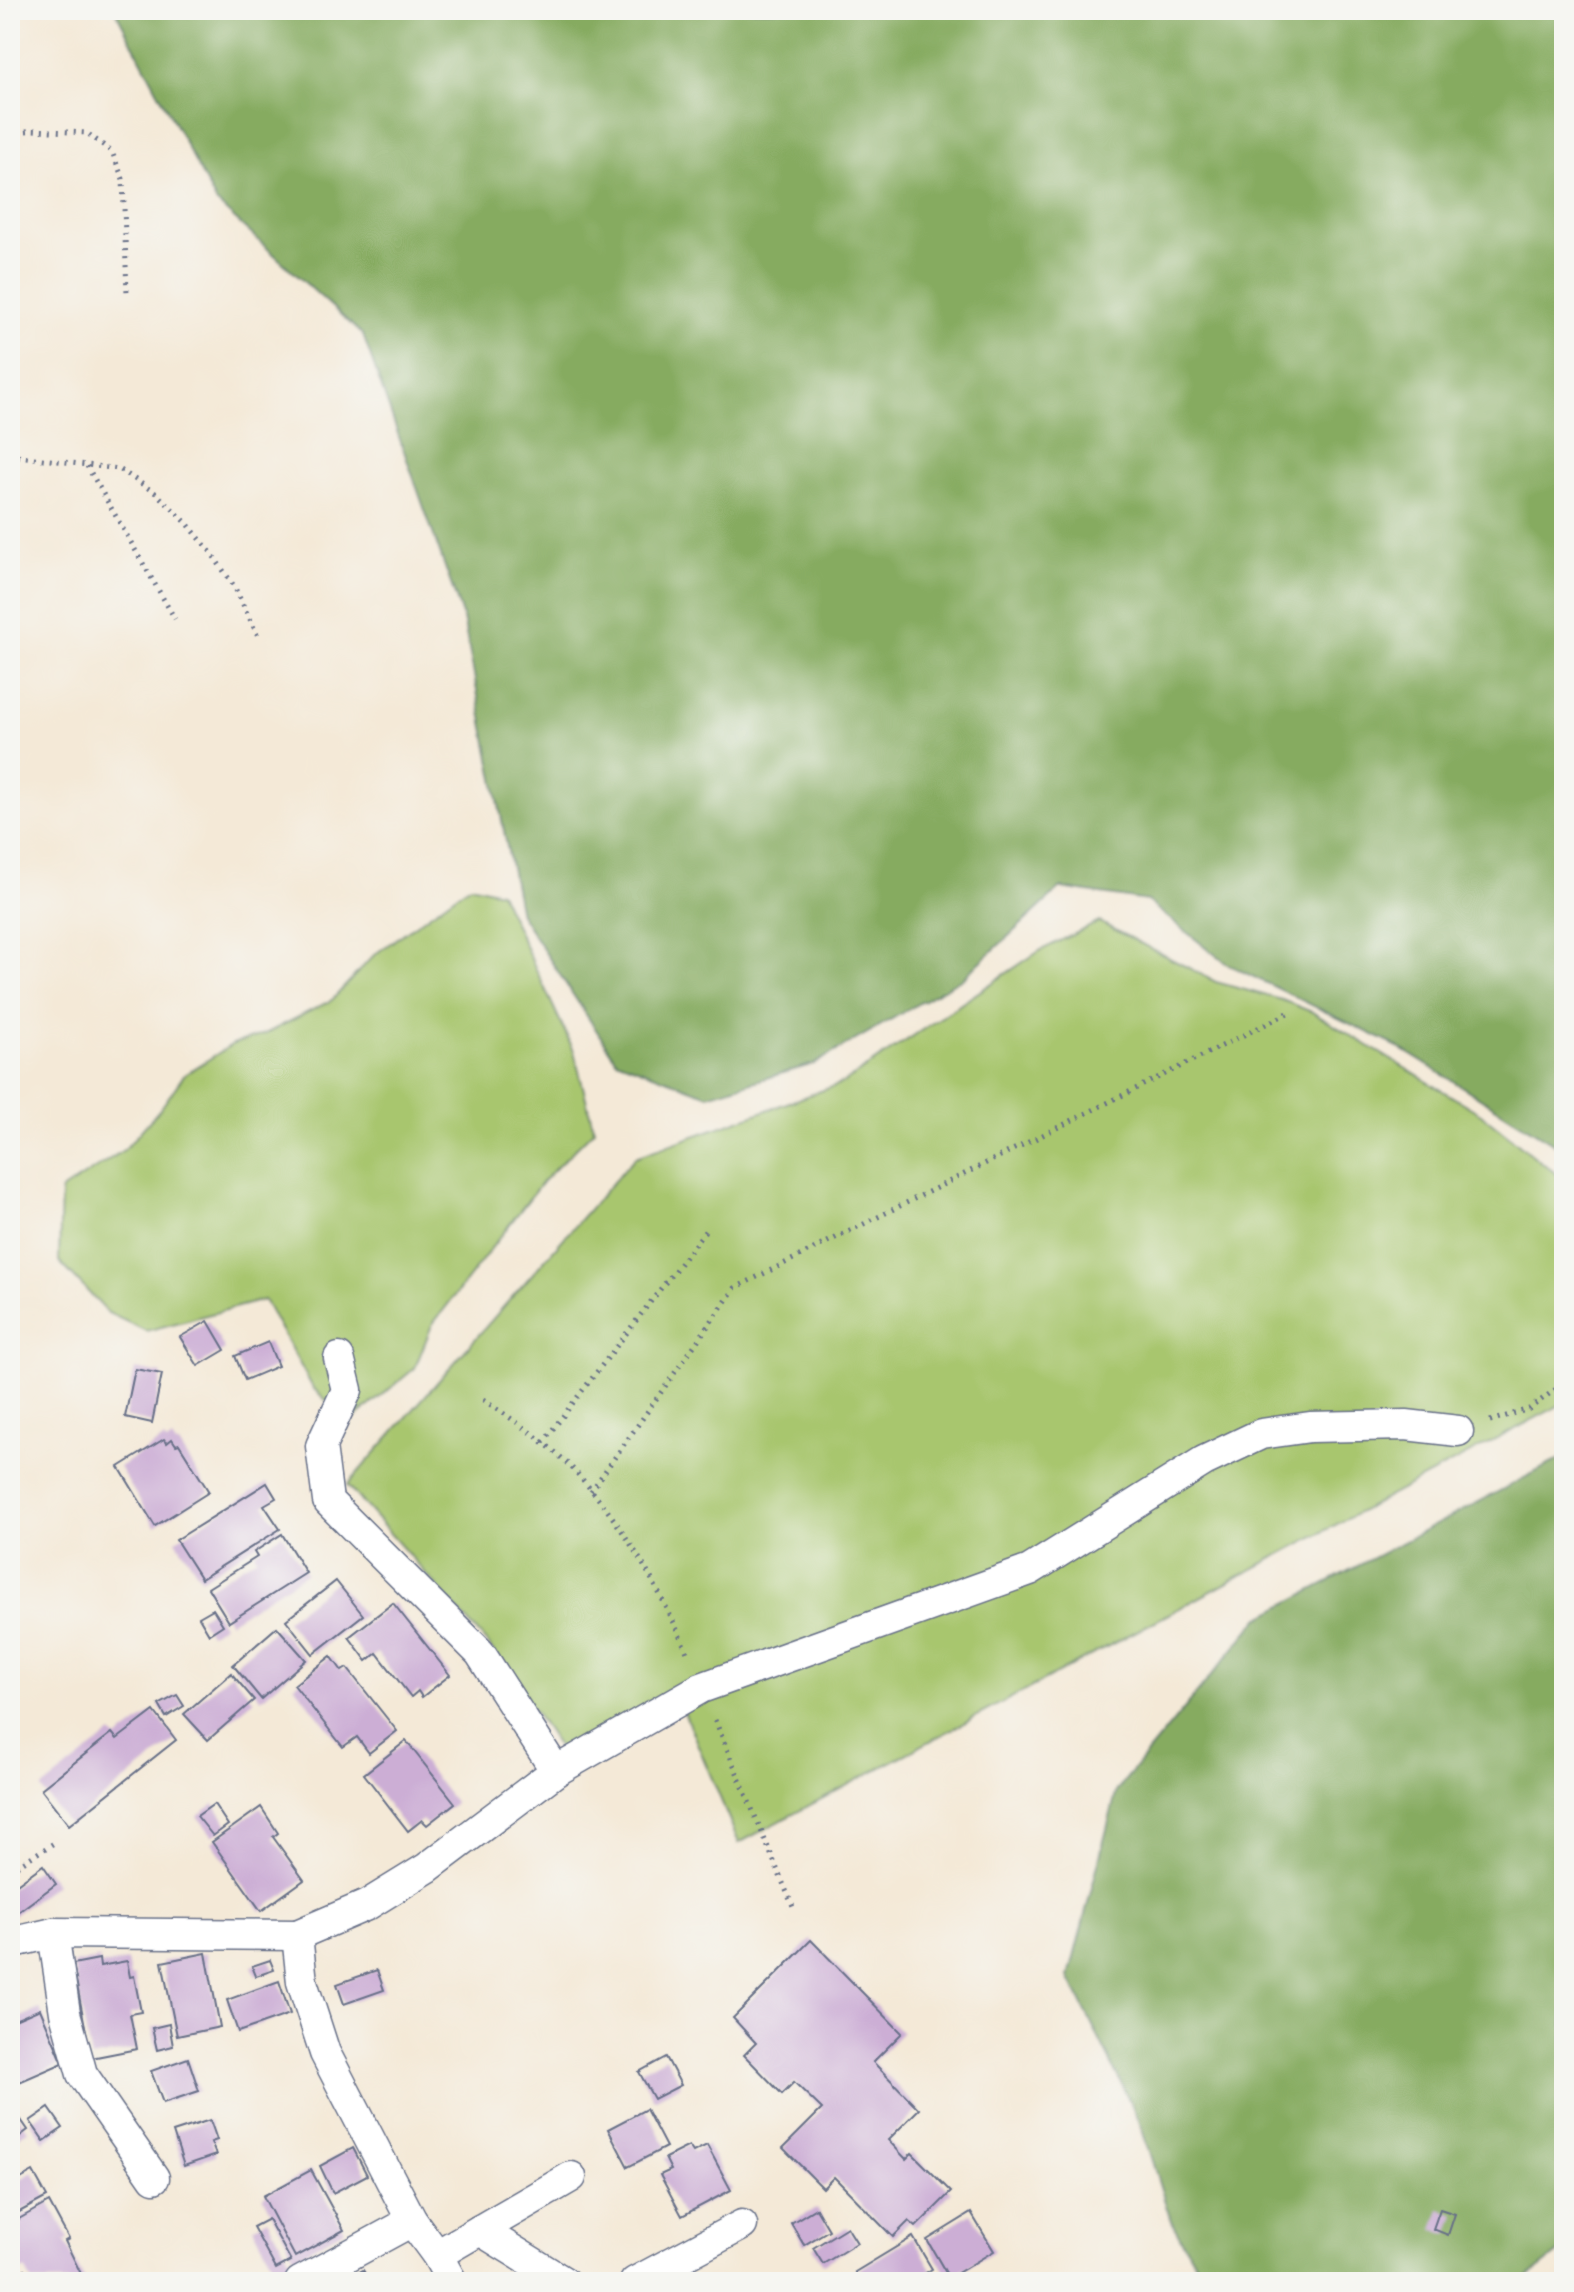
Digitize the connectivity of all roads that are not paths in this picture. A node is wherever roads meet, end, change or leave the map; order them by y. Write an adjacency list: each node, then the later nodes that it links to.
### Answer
1 (339, 1358): 3 (street)
2 (1458, 1431): 3 (street)
3 (556, 1771): 5 (street)
4 (53, 1933): 5 (street); 6 (street); 8 (street)
5 (297, 1935): 9 (street)
6 (10, 1943)
7 (571, 2177): 11 (street)
8 (154, 2178)
9 (412, 2221): 12 (street); 13 (street)
10 (742, 2225): 16 (street)
11 (480, 2230): 12 (street); 15 (street)
12 (437, 2255): 14 (street)
13 (300, 2282)
14 (452, 2282)
15 (564, 2282)
16 (635, 2282)

